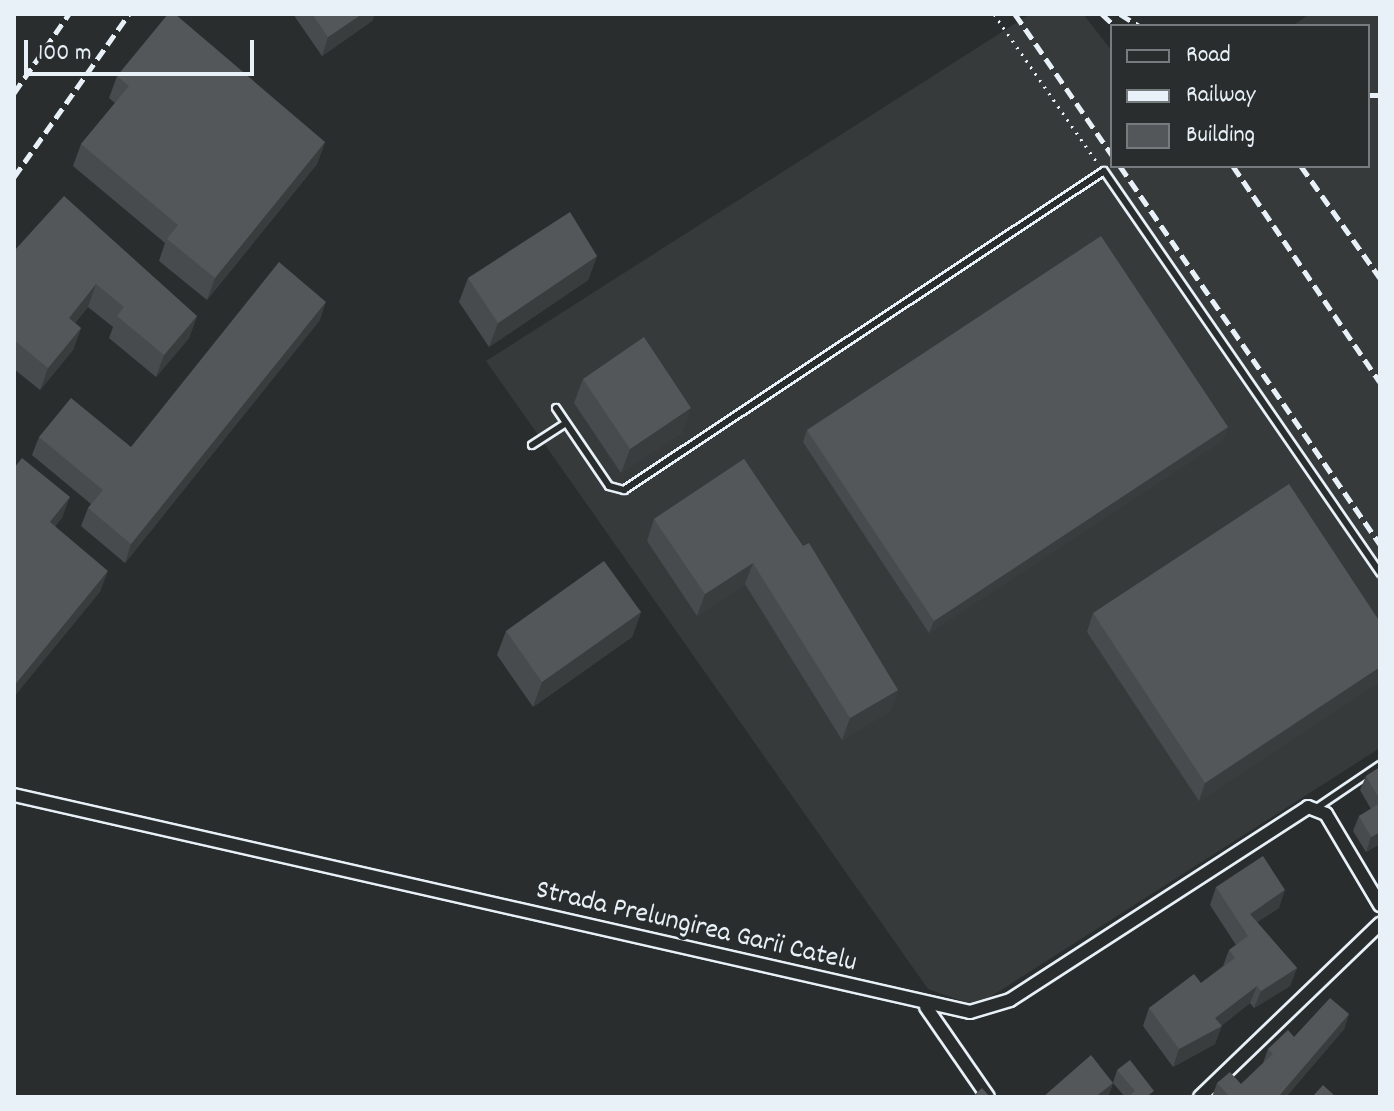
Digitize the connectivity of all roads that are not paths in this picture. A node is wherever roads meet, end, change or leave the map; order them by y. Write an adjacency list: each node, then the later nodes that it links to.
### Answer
1 (556, 408): 2 (lane)
2 (566, 423): 3 (lane); 4 (lane)
3 (532, 445)
4 (1380, 573)
5 (1380, 765): 7 (lane)
6 (14, 795): 10 (street, Strada Prelungirea Garii Catelu)
7 (1318, 807): 8 (street); 10 (street, Strada Prelungirea Garii Catelu)
8 (1380, 905)
9 (1380, 924): 12 (street)
10 (926, 1007): 11 (street)
11 (988, 1097)
12 (1200, 1097)

